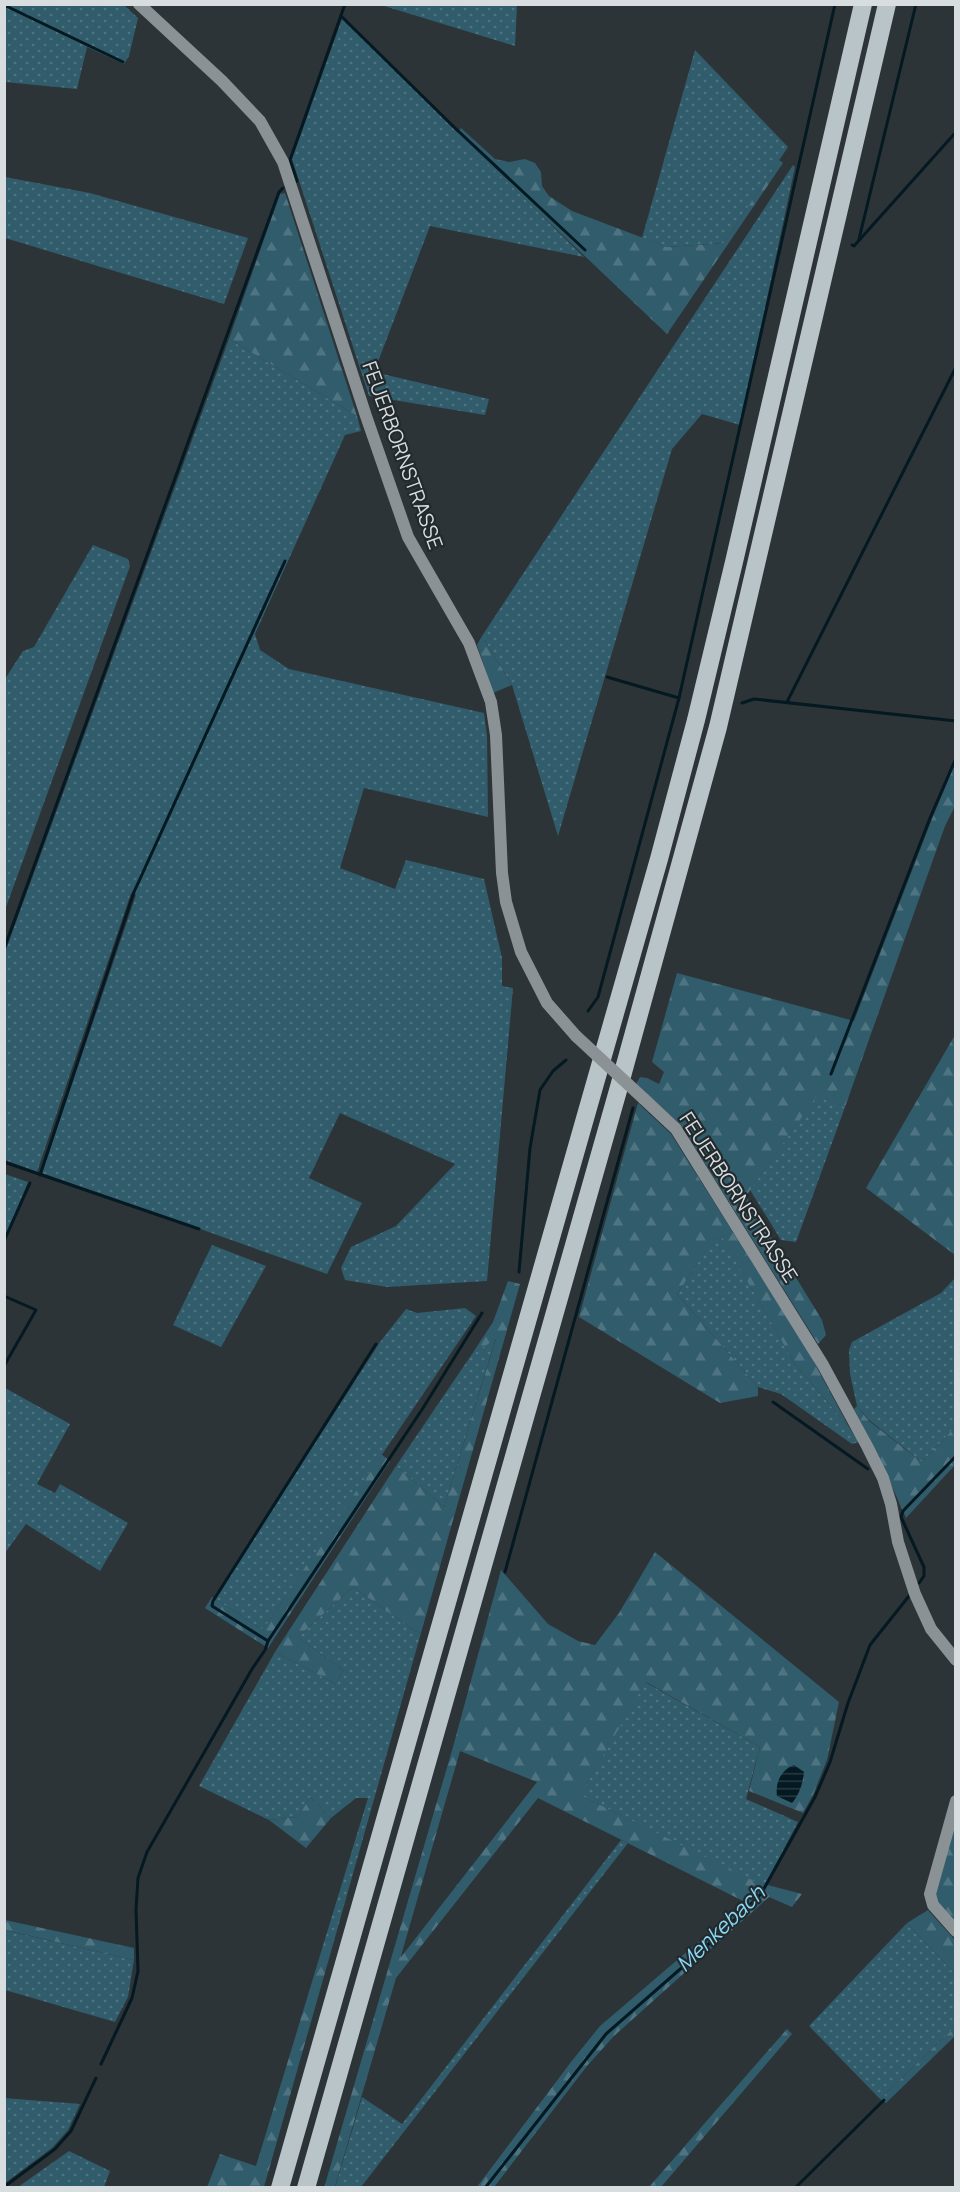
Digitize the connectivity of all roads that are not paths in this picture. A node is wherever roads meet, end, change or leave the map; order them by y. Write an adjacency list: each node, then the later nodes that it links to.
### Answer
1 (139, 4): 4 (street, FEUERBORNSTRASSE, bridge)
2 (863, 4): 7 (highway)
3 (887, 4): 8 (highway)
4 (956, 1660)
5 (956, 1801): 6 (street)
6 (956, 1931)
7 (280, 2187)
8 (306, 2187)

